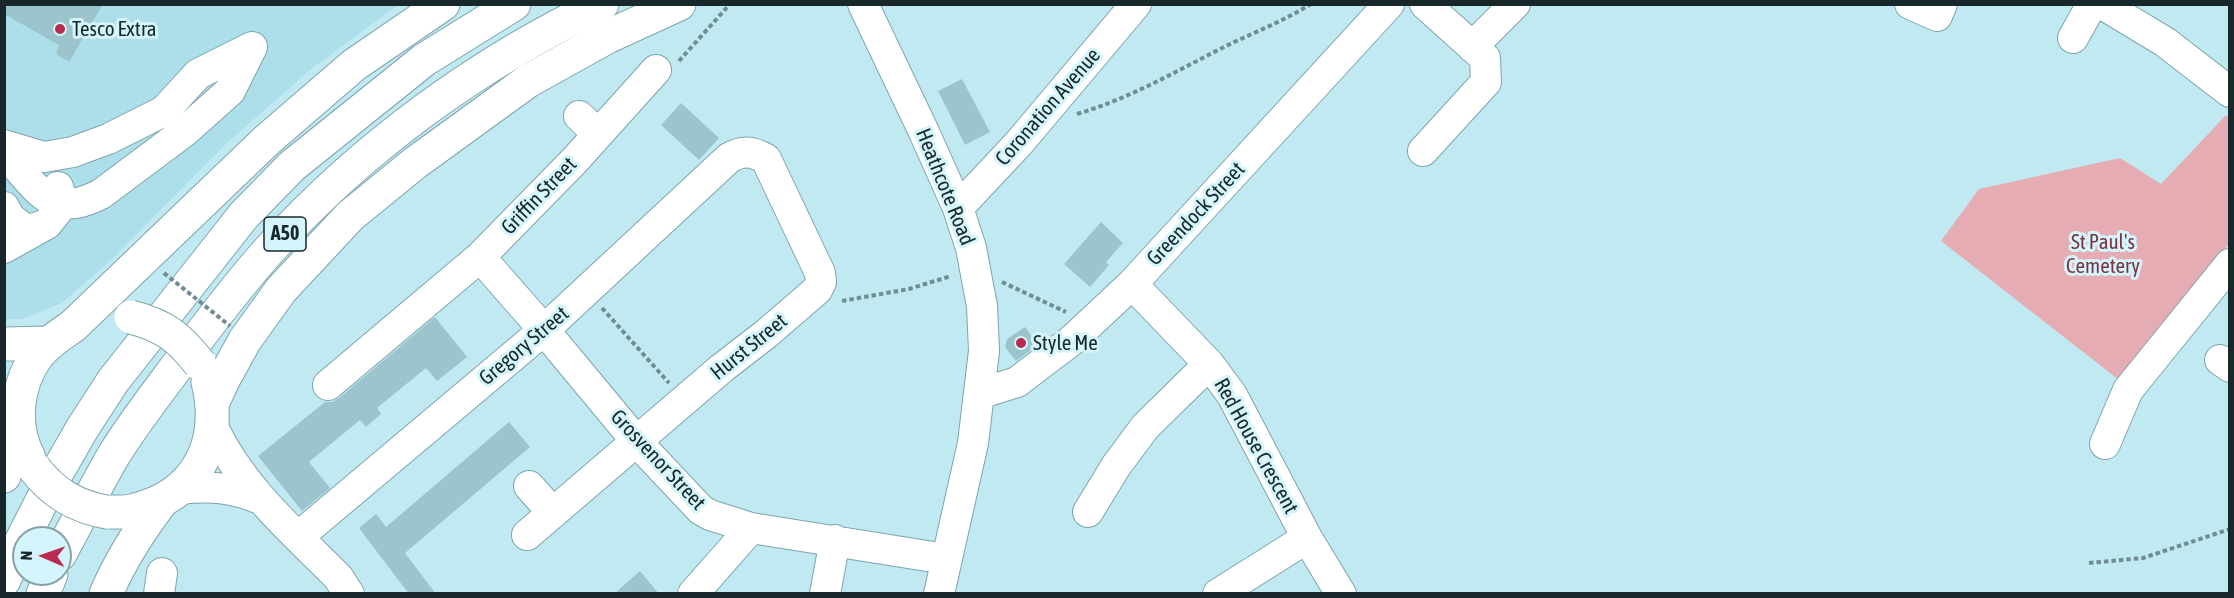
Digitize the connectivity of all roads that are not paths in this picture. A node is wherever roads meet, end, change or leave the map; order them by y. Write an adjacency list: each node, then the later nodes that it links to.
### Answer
1 (443, 4): 31 (main road)
2 (514, 4): 53 (main road, A50)
3 (602, 4): 47 (main road, A50)
4 (679, 4): 37 (main road, A50)
5 (863, 4): 24 (street, Heathcote Road)
6 (1136, 4): 24 (street, Coronation Avenue)
7 (1389, 4): 29 (street, Greendock Street)
8 (1425, 4): 15 (street)
9 (1515, 4): 15 (street)
10 (1910, 4): 11 (street)
11 (1942, 4)
12 (2092, 4): 14 (street)
13 (2102, 4): 17 (street)
14 (2073, 38)
15 (1472, 47): 19 (street)
16 (656, 70): 27 (street, Griffin Street)
17 (2229, 92)
18 (4, 145): 22 (street)
19 (1423, 151)
20 (744, 152): 30 (street, Gregory Street); 38 (street, Hurst Street)
21 (4, 154): 25 (street)
22 (44, 157): 25 (street); 25 (street)
23 (4, 207): 25 (street)
24 (958, 208): 35 (street, Heathcote Road)
25 (55, 214): 26 (street)
26 (4, 248)
27 (480, 257): 30 (street); 34 (street, Griffin Street)
28 (2229, 264): 39 (street)
29 (1132, 284): 33 (street, Red House Crescent); 35 (street, Greendock Street)
30 (544, 330): 38 (street, Grosvenor Street); 49 (street, Gregory Street)
31 (61, 334): 32 (main road); 36 (main road); 37 (main road, bridge)
32 (4, 344)
33 (1209, 364): 44 (street); 50 (street, Red House Crescent)
34 (338, 366)
35 (979, 394): 52 (street, Heathcote Road)
36 (14, 415): 40 (main road)
37 (213, 415): 42 (main road); 43 (street)
38 (637, 442): 45 (street, Hurst Street); 46 (street, Grosvenor Street)
39 (2104, 444)
40 (19, 472): 42 (main road, bridge)
41 (529, 486): 45 (street)
42 (170, 495): 43 (street); 54 (main road)
43 (260, 498): 49 (street)
44 (1088, 512)
45 (553, 513): 48 (street, Hurst Street)
46 (752, 528): 51 (street, Grosvenor Street); 56 (street)
47 (72, 532)
48 (527, 535)
49 (298, 537): 55 (street)
50 (1307, 538): 59 (street); 60 (street, Red House Crescent)
51 (835, 540): 52 (street, Grosvenor Street); 57 (street)
52 (946, 559): 58 (street, Heathcote Road)
53 (4, 580)
54 (106, 594)
55 (349, 594)
56 (693, 594)
57 (825, 594)
58 (939, 594)
59 (1218, 594)
60 (1341, 594)

